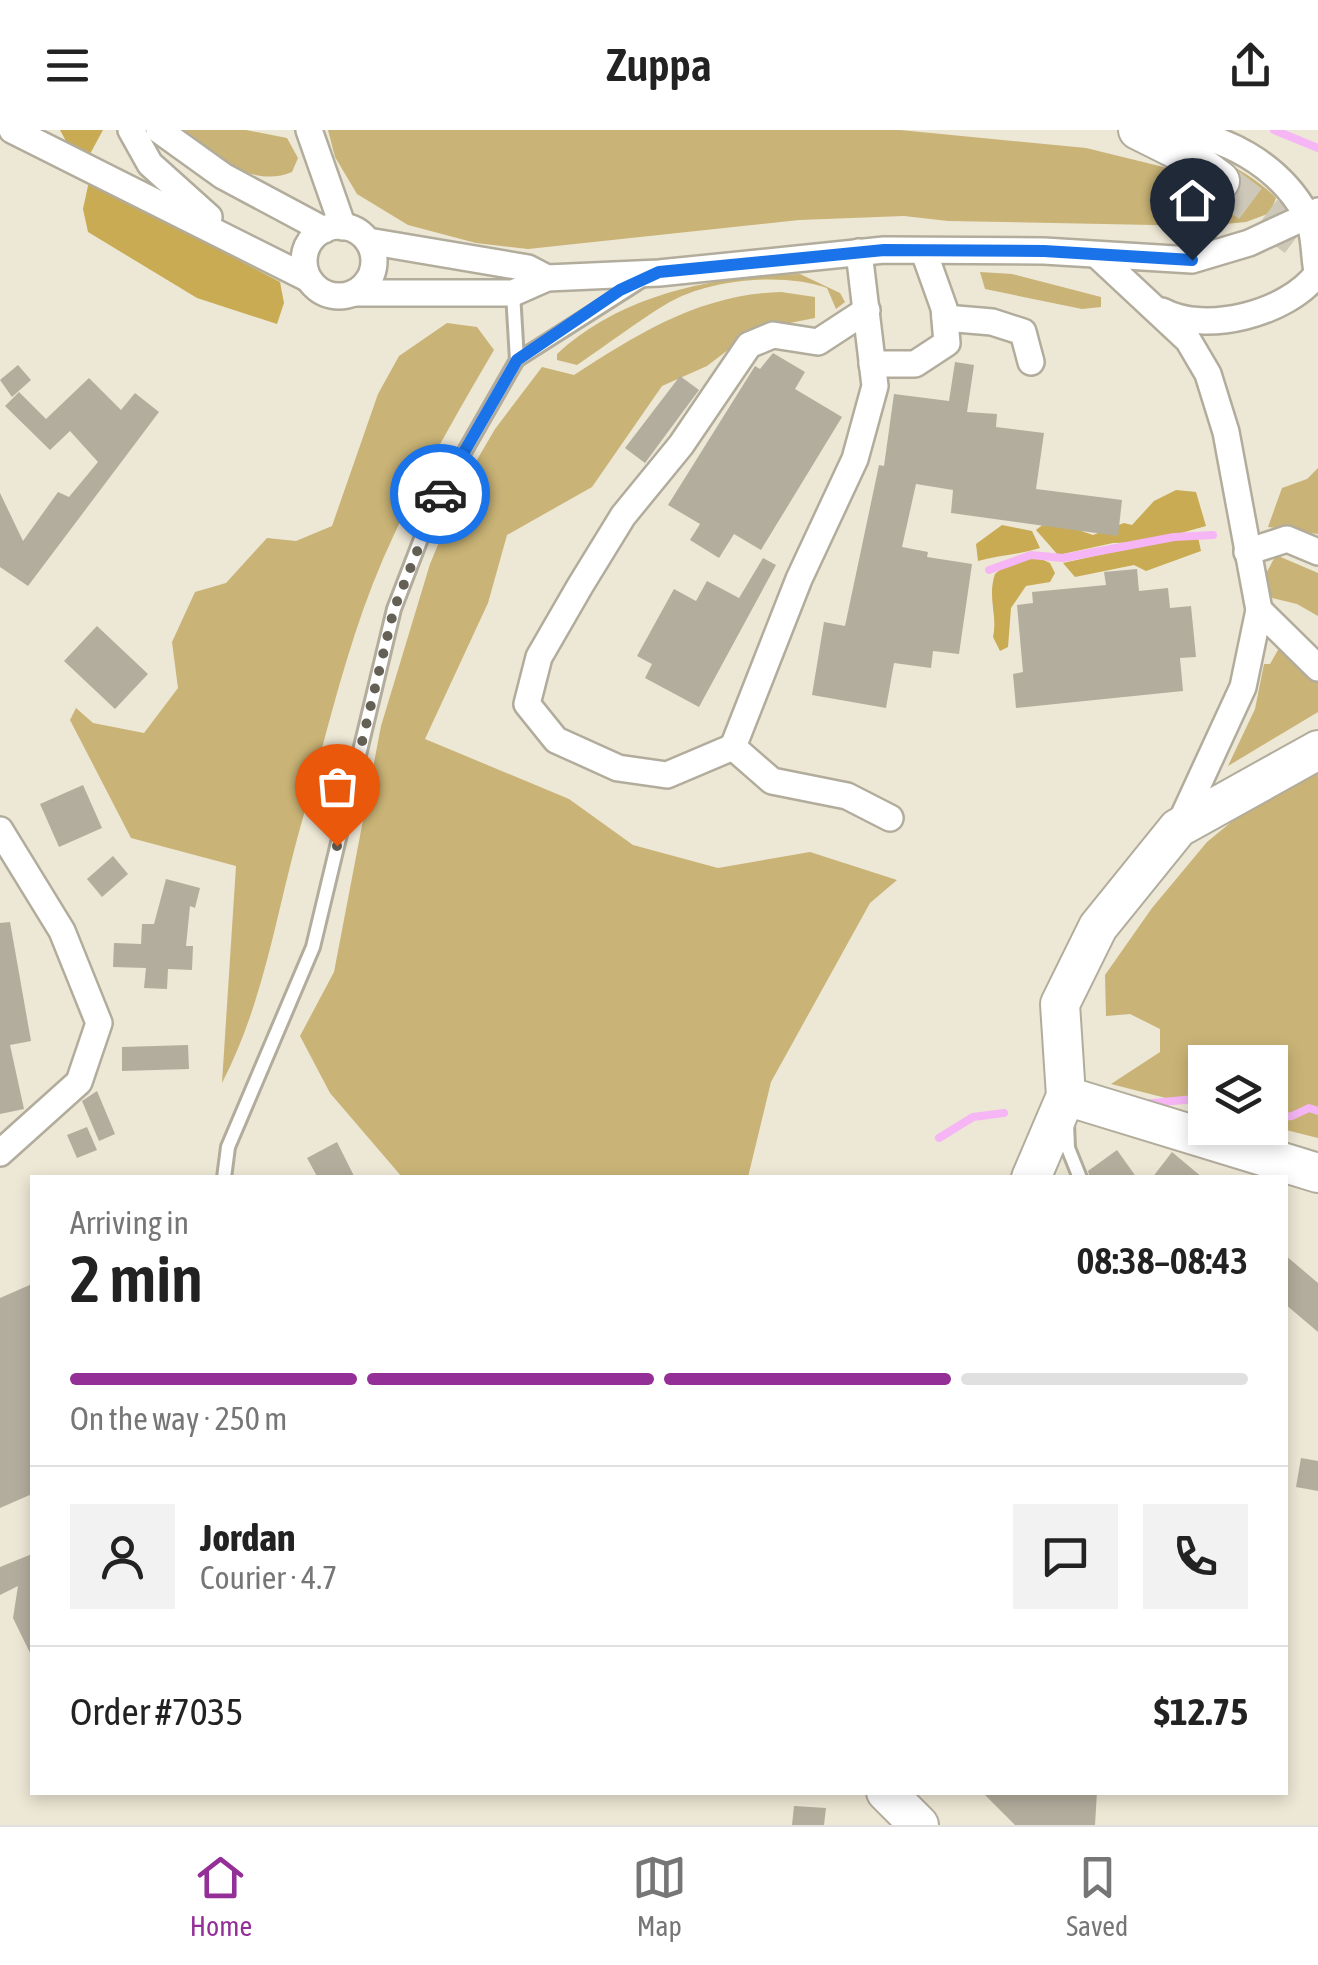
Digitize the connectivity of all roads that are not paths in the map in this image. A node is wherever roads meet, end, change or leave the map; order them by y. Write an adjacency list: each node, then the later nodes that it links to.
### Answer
1 (12, 130): 14 (street)
2 (132, 130): 14 (street)
3 (1138, 130): 7 (street)
4 (1169, 130): 8 (street)
5 (307, 132): 9 (street)
6 (168, 134): 9 (street)
7 (1220, 181)
8 (1313, 213): 13 (street); 16 (street)
9 (333, 228): 10 (street); 17 (street)
10 (368, 240): 18 (street); 19 (street)
11 (858, 252): 12 (street); 15 (street); 22 (street)
12 (924, 252): 13 (street); 23 (street)
13 (1098, 256): 21 (street)
14 (271, 259): 17 (street)
15 (659, 272): 18 (street); 24 (lane)
16 (1317, 275): 21 (street)
17 (307, 278): 19 (street)
18 (547, 278): 20 (street)
19 (354, 293): 20 (street)
20 (513, 294): 24 (lane)
21 (1150, 304): 27 (street)
22 (867, 310): 26 (street); 31 (street)
23 (945, 318): 25 (street); 26 (street)
24 (517, 360): 39 (lane)
25 (1031, 362)
26 (872, 364): 31 (street)
27 (1247, 552): 28 (street); 29 (street)
28 (1318, 552)
29 (1259, 610): 30 (street); 34 (street)
30 (1318, 668)
31 (733, 747): 33 (street)
32 (1318, 750): 34 (street)
33 (890, 818)
34 (1178, 828): 36 (street)
35 (0, 830): 37 (street)
36 (1066, 1096): 38 (street); 40 (street); 41 (lane)
37 (0, 1153)
38 (1318, 1173)
39 (224, 1175)
40 (1031, 1175)
41 (1079, 1175)
42 (889, 1795): 43 (street)
43 (919, 1825)

